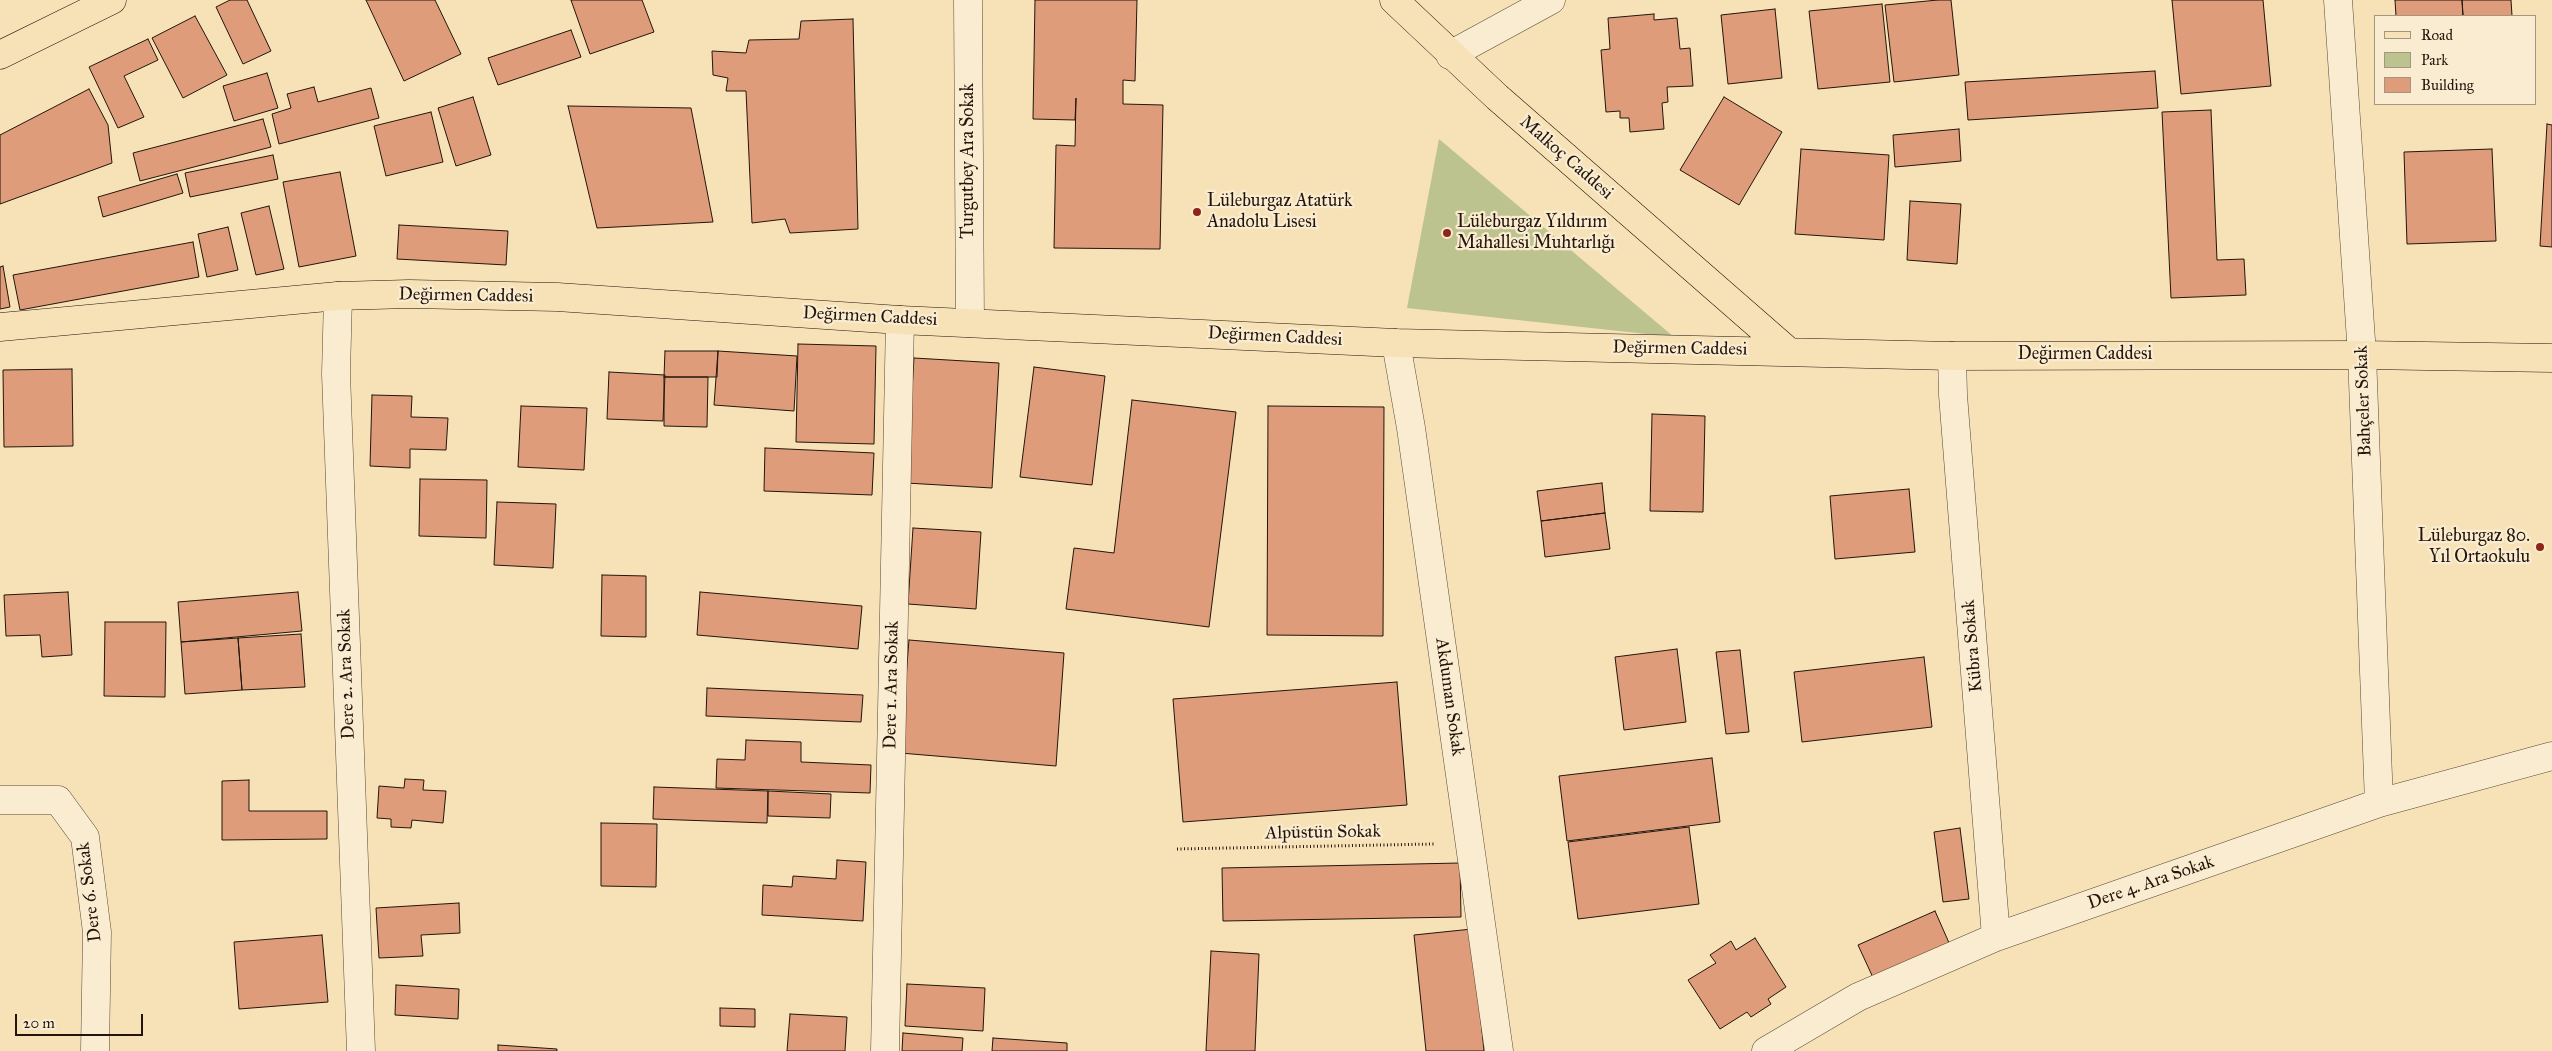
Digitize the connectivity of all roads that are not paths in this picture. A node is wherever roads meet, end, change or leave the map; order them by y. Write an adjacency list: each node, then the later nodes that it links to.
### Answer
1 (112, 0): 6 (main road)
2 (968, 0): 10 (street, Turgutbey Ara Sokak)
3 (1394, 0): 7 (main road, Malkoç Caddesi)
4 (1551, 0): 7 (street)
5 (2338, 0): 14 (street, Bahçeler Sokak)
6 (0, 55)
7 (1450, 55): 13 (main road, Malkoç Caddesi)
8 (338, 296): 9 (main road, Değirmen Caddesi); 11 (main road, Değirmen Caddesi); 22 (street, Dere 2. Ara Sokak)
9 (900, 320): 10 (main road, Değirmen Caddesi); 23 (street, Dere 1. Ara Sokak)
10 (970, 323): 12 (main road, Değirmen Caddesi)
11 (0, 327)
12 (1396, 343): 13 (main road, Değirmen Caddesi); 24 (street, Akduman Sokak)
13 (1788, 351): 15 (main road, Değirmen Caddesi)
14 (2362, 355): 15 (main road, Değirmen Caddesi); 16 (main road, Değirmen Caddesi); 19 (street, Bahçeler Sokak)
15 (1952, 356): 20 (street, Kübra Sokak)
16 (2552, 358)
17 (2552, 756): 19 (street, Dere 4. Ara Sokak)
18 (0, 800): 21 (street, Dere 6. Sokak)
19 (2379, 803): 20 (street, Dere 4. Ara Sokak)
20 (1996, 937): 25 (street, Dere 4. Ara Sokak)
21 (95, 1051)
22 (361, 1051)
23 (885, 1051)
24 (1499, 1051)
25 (1766, 1051)

